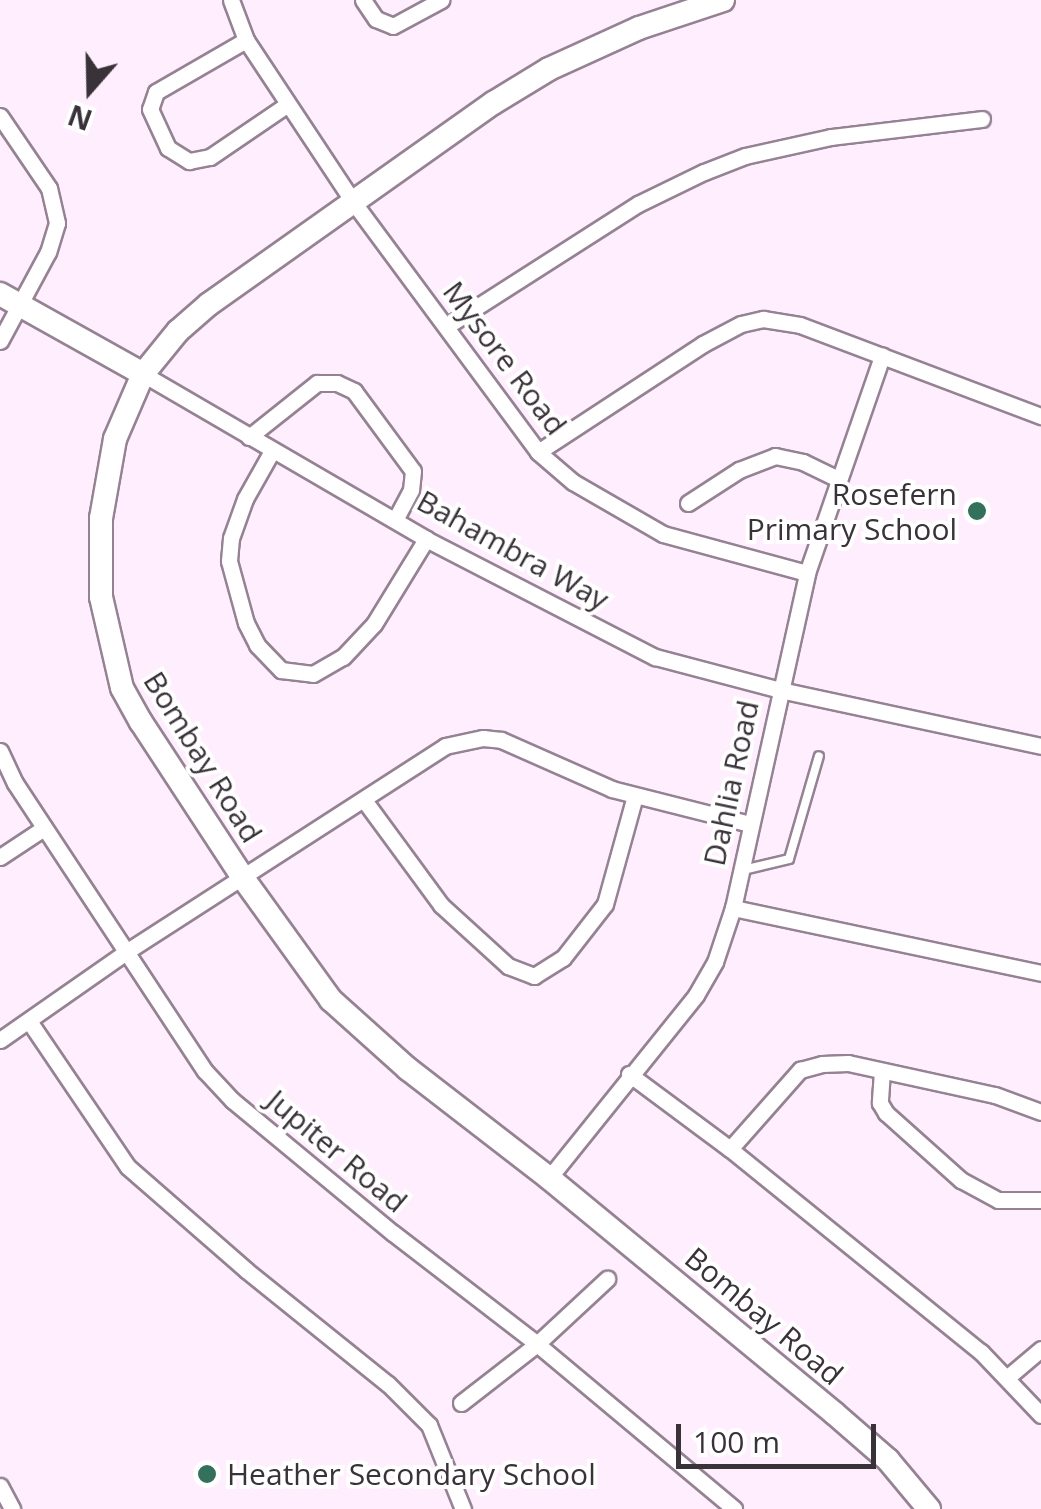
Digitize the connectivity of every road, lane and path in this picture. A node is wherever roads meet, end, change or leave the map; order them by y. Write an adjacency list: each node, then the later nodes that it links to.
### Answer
1 (231, 0): 5 (street, Mysore Road)
2 (362, 0): 3 (street)
3 (441, 0)
4 (723, 0): 9 (street, Bombay Road)
5 (246, 40): 6 (street, Mysore Road); 6 (street)
6 (288, 104): 9 (street, Mysore Road)
7 (0, 116): 10 (street)
8 (982, 119): 11 (street)
9 (354, 203): 11 (street, Mysore Road); 14 (street, Bombay Road)
10 (9, 299): 12 (street); 14 (street, Bahambra Way)
11 (447, 326): 18 (street, Mysore Road)
12 (0, 341)
13 (882, 356): 15 (street); 18 (street); 19 (street, Dahlia Road)
14 (143, 374): 16 (street, Bahambra Way); 34 (street, Bombay Road)
15 (1041, 416)
16 (249, 437): 17 (street, Bahambra Way); 21 (street)
17 (272, 451): 21 (street, Bahambra Way); 22 (street)
18 (538, 452): 23 (street, Mysore Road)
19 (838, 479): 20 (street); 23 (street, Dahlia Road)
20 (688, 504)
21 (395, 520): 22 (street, Bahambra Way)
22 (426, 539): 24 (street, Bahambra Way)
23 (807, 573): 24 (street, Dahlia Road)
24 (780, 690): 25 (street, Bahambra Way); 30 (street, Dahlia Road)
25 (1041, 746)
26 (0, 751): 31 (street, Jupiter Road)
27 (820, 756): 33 (lane)
28 (635, 796): 29 (street); 29 (street); 30 (street)
29 (364, 800): 34 (street)
30 (750, 824): 33 (street, Dahlia Road)
31 (44, 828): 32 (street); 36 (street, Jupiter Road)
32 (0, 857)
33 (740, 870): 35 (street, Dahlia Road)
34 (243, 878): 36 (street); 44 (street, Bombay Road)
35 (733, 908): 37 (street); 41 (street, Dahlia Road)
36 (129, 950): 38 (street); 47 (street, Jupiter Road)
37 (1041, 973)
38 (29, 1021): 39 (street); 54 (street)
39 (0, 1040)
40 (882, 1070): 42 (street); 43 (street); 45 (street)
41 (628, 1074): 43 (street); 44 (street, Dahlia Road)
42 (1041, 1112)
43 (730, 1149): 49 (street)
44 (549, 1178): 56 (street, Bombay Road)
45 (1041, 1200)
46 (607, 1279): 47 (street)
47 (537, 1344): 50 (street); 55 (street, Jupiter Road)
48 (1041, 1349): 49 (street)
49 (1009, 1376): 51 (street)
50 (461, 1403)
51 (1041, 1415)
52 (0, 1486): 53 (street)
53 (12, 1509)
54 (463, 1509)
55 (734, 1509)
56 (929, 1509)

